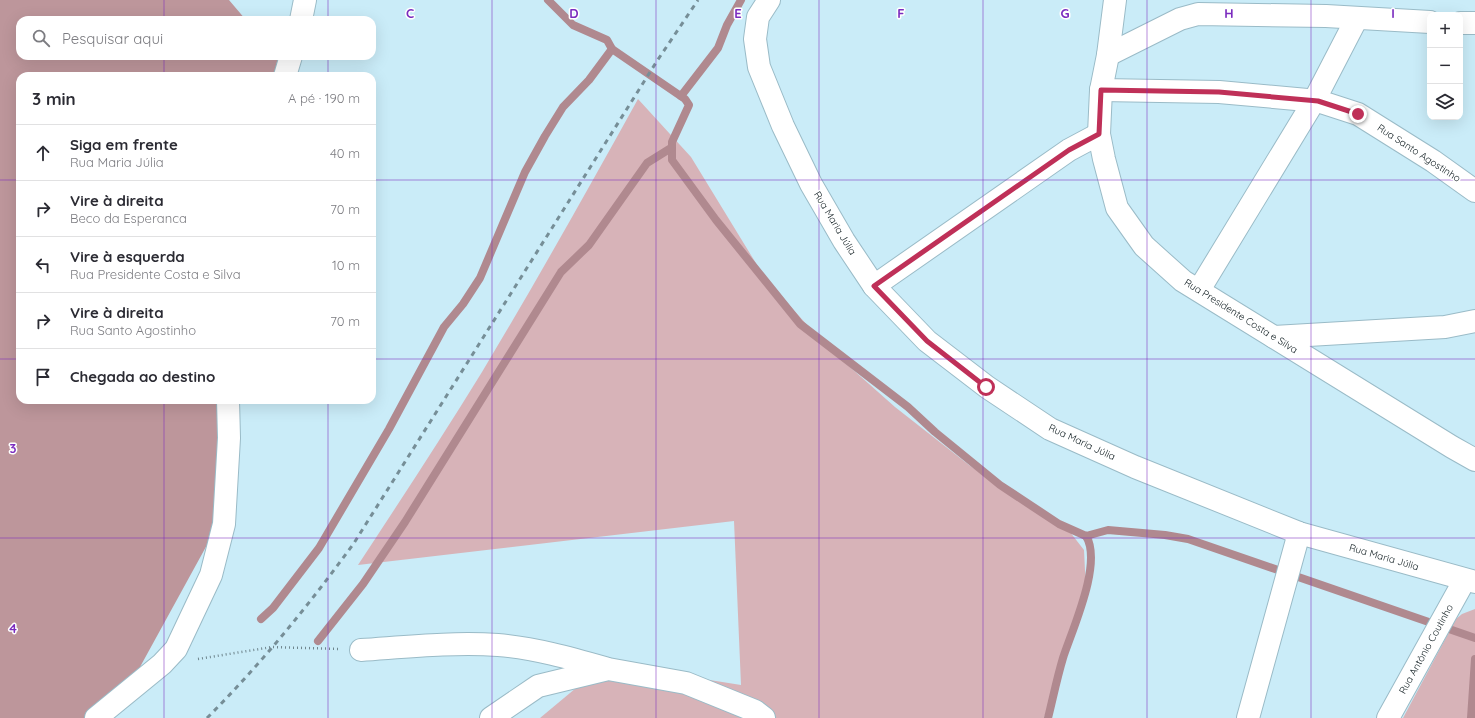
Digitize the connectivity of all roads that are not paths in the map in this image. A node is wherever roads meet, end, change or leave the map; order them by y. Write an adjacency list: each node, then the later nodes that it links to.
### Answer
1 (304, 0): 4 (street)
2 (769, 0): 16 (street, Rua Maria Júlia)
3 (1115, 0): 9 (street, Rua Presidente Costa e Silva)
4 (302, 16)
5 (1356, 18): 6 (street); 9 (street); 13 (street)
6 (1427, 22)
7 (1463, 23): 8 (street)
8 (1475, 23)
9 (1108, 55): 12 (street, Rua Presidente Costa e Silva)
10 (291, 60): 11 (street)
11 (286, 72)
12 (1101, 90): 13 (street, Rua Santo Agostinho); 14 (street, Rua Presidente Costa e Silva)
13 (1314, 101): 15 (street, Rua Santo Agostinho); 17 (street)
14 (1099, 134): 16 (street); 17 (street, Rua Presidente Costa e Silva)
15 (1475, 192)
16 (874, 286): 22 (street, Rua Maria Júlia)
17 (1199, 290): 19 (street, Rua Presidente Costa e Silva)
18 (1475, 321): 19 (street)
19 (1274, 337): 21 (street, Rua Presidente Costa e Silva)
20 (228, 404): 26 (street)
21 (1475, 460)
22 (1299, 533): 23 (street, Rua Maria Júlia); 29 (street)
23 (1470, 581): 30 (street, Rua Antônio Coutinho)
24 (361, 650): 25 (street)
25 (608, 669): 27 (street); 28 (street)
26 (96, 718)
27 (491, 718)
28 (764, 718)
29 (1248, 718)
30 (1388, 718)

